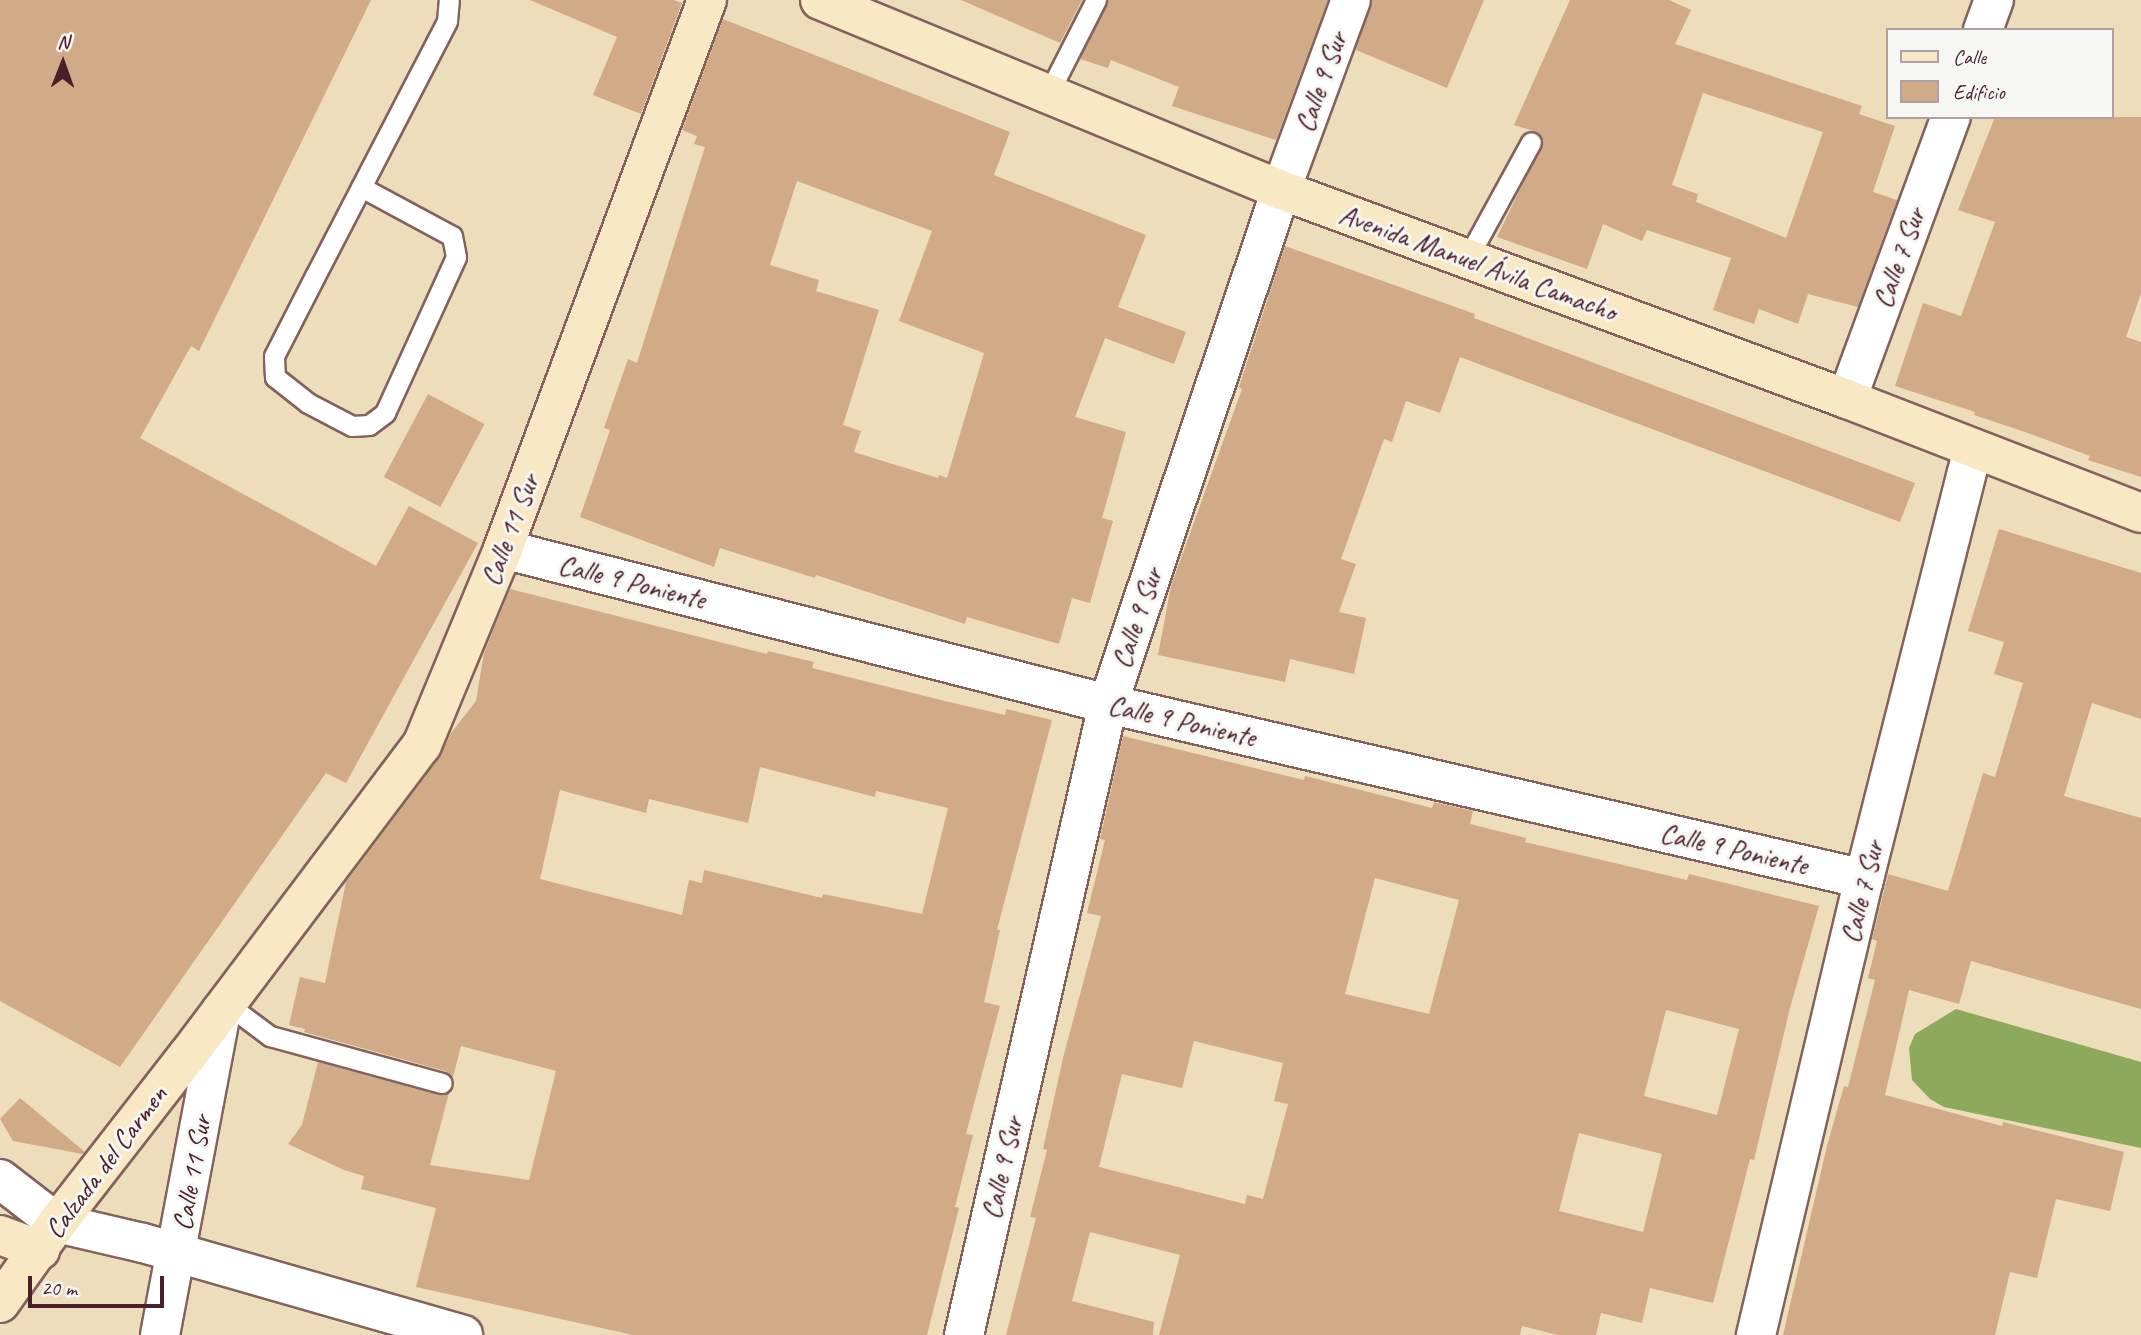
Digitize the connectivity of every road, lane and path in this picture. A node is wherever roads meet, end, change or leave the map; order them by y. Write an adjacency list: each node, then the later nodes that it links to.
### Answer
1 (449, 0): 11 (lane)
2 (708, 0): 17 (street, Calle 11 Sur)
3 (820, 0): 8 (street, Avenida Manuel Ávila Camacho)
4 (1096, 0): 8 (lane)
5 (1350, 0): 12 (street, Calle 9 Sur)
6 (1994, 0): 7 (street)
7 (1984, 28)
8 (1046, 96): 12 (street, Avenida Manuel Ávila Camacho)
9 (1950, 119): 14 (street, Calle 7 Sur)
10 (1531, 142): 13 (lane)
11 (361, 187): 11 (lane)
12 (1281, 190): 13 (street, Avenida Manuel Ávila Camacho); 18 (street, Calle 9 Sur)
13 (1467, 259): 14 (street, Avenida Manuel Ávila Camacho)
14 (1847, 399): 15 (street, Avenida Manuel Ávila Camacho)
15 (1973, 449): 16 (street, Avenida Manuel Ávila Camacho); 19 (street, Calle 7 Sur)
16 (2141, 513)
17 (503, 549): 18 (street, Calle 9 Poniente); 20 (street, Calle 11 Sur)
18 (1108, 704): 19 (street, Calle 9 Poniente); 30 (street, Calle 9 Sur)
19 (1864, 879): 31 (street, Calle 7 Sur)
20 (224, 1008): 21 (street, Calle 11 Sur); 22 (lane); 26 (street, Calle 11 Sur)
21 (188, 1055): 25 (street, Calzada del Carmen)
22 (442, 1083)
23 (0, 1179): 25 (street)
24 (0, 1235): 25 (street)
25 (48, 1236): 26 (street); 27 (street, Calzada del Carmen)
26 (177, 1253): 28 (street, Calle 11 Sur); 29 (street)
27 (0, 1303)
28 (160, 1335)
29 (463, 1335)
30 (964, 1335)
31 (1756, 1335)

